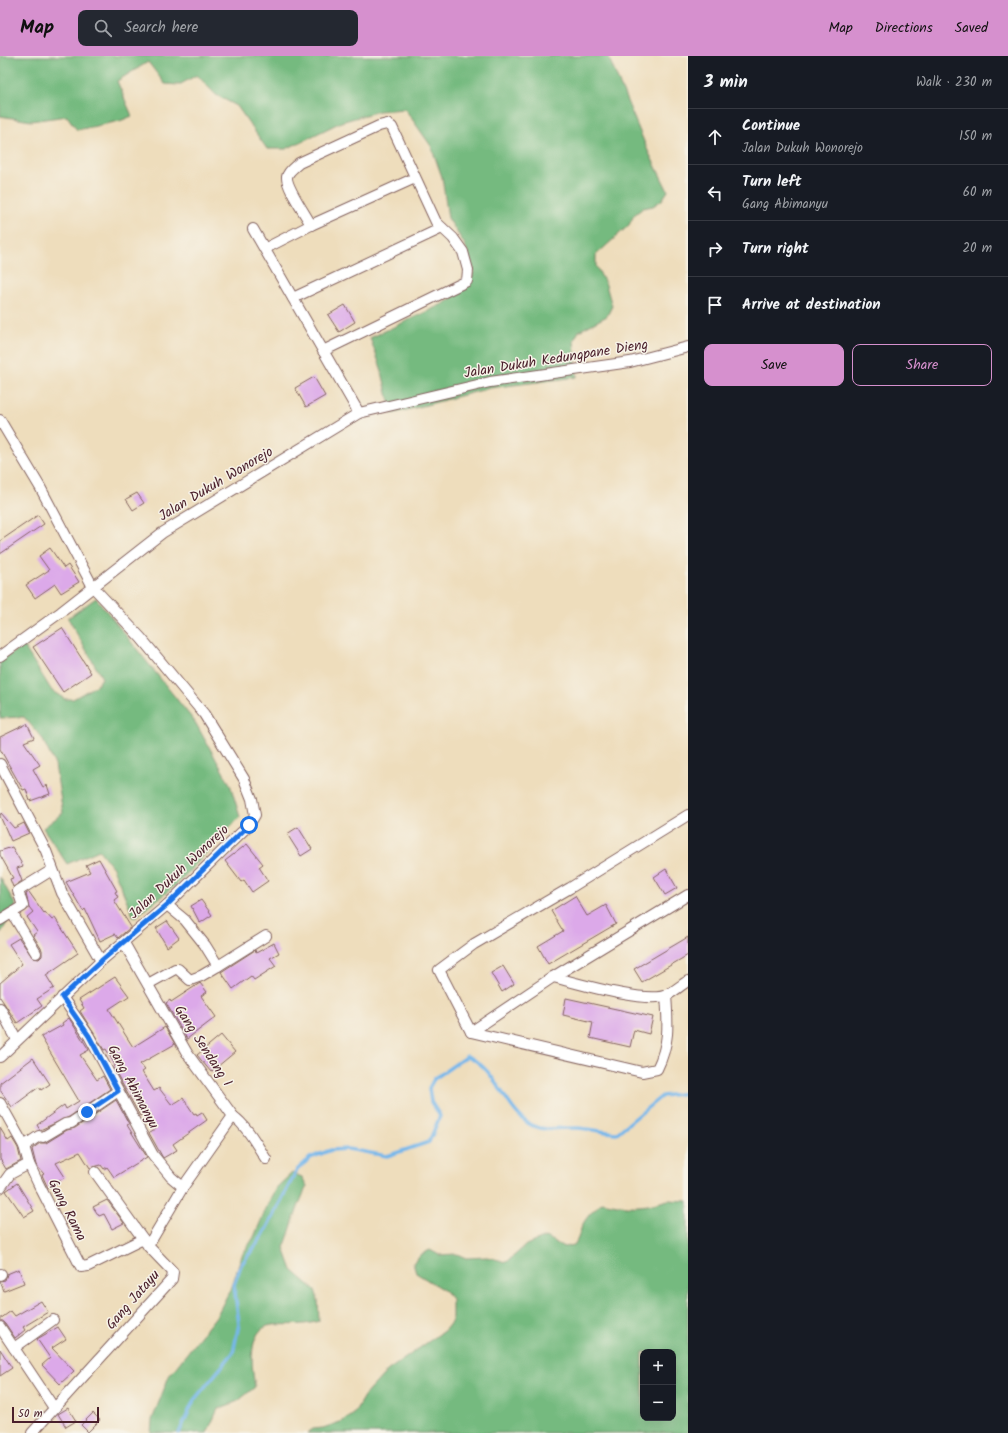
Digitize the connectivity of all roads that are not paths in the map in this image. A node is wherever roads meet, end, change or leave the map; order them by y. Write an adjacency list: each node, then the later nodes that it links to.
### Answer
1 (415, 178): 2 (street); 2 (street); 3 (street)
2 (311, 225): 5 (street)
3 (442, 228): 6 (street); 8 (street)
4 (253, 229): 5 (street)
5 (266, 248): 6 (street)
6 (293, 298): 8 (street)
7 (688, 347): 9 (street, Jalan Dukuh Kedungpane Dieng)
8 (323, 351): 9 (street)
9 (359, 413): 11 (street, Jalan Dukuh Wonorejo)
10 (0, 420): 11 (street)
11 (93, 587): 12 (street, Jalan Dukuh Wonorejo); 17 (street, Jalan Dukuh Wonorejo)
12 (0, 656)
13 (0, 764): 15 (street)
14 (688, 815): 31 (street)
15 (52, 870): 18 (street); 23 (street)
16 (688, 895): 25 (street)
17 (167, 905): 21 (street, Jalan Dukuh Wonorejo); 24 (street)
18 (12, 913): 19 (street); 22 (street)
19 (0, 920)
20 (266, 936): 24 (street)
21 (124, 943): 23 (street, Jalan Dukuh Wonorejo); 27 (street, Gang Sendang I)
22 (36, 953)
23 (101, 961): 29 (street, Jalan Dukuh Wonorejo)
24 (218, 966): 27 (street)
25 (553, 977): 28 (street); 31 (street)
26 (688, 981): 28 (street)
27 (148, 984): 36 (street, Gang Sendang I)
28 (666, 995): 31 (street)
29 (62, 997): 32 (street, Jalan Dukuh Wonorejo); 34 (street, Gang Abimanyu)
30 (0, 1008): 32 (street)
31 (471, 1032)
32 (18, 1040): 33 (street, Jalan Dukuh Wonorejo)
33 (0, 1057)
34 (118, 1091): 37 (street); 42 (street, Gang Abimanyu)
35 (0, 1103): 37 (street, Gang Rama)
36 (232, 1116): 38 (street, Gang Sendang I); 42 (street)
37 (24, 1146): 39 (street, Gang Rama)
38 (266, 1160)
39 (29, 1164): 41 (street); 43 (street, Gang Rama)
40 (95, 1172): 43 (street)
41 (3, 1184)
42 (183, 1186): 43 (street)
43 (145, 1242): 47 (street, Gang Jatayu)
44 (53, 1320): 46 (street)
45 (0, 1327): 46 (street)
46 (14, 1348): 47 (street)
47 (54, 1408): 48 (street, Gang Jatayu)
48 (32, 1433)

